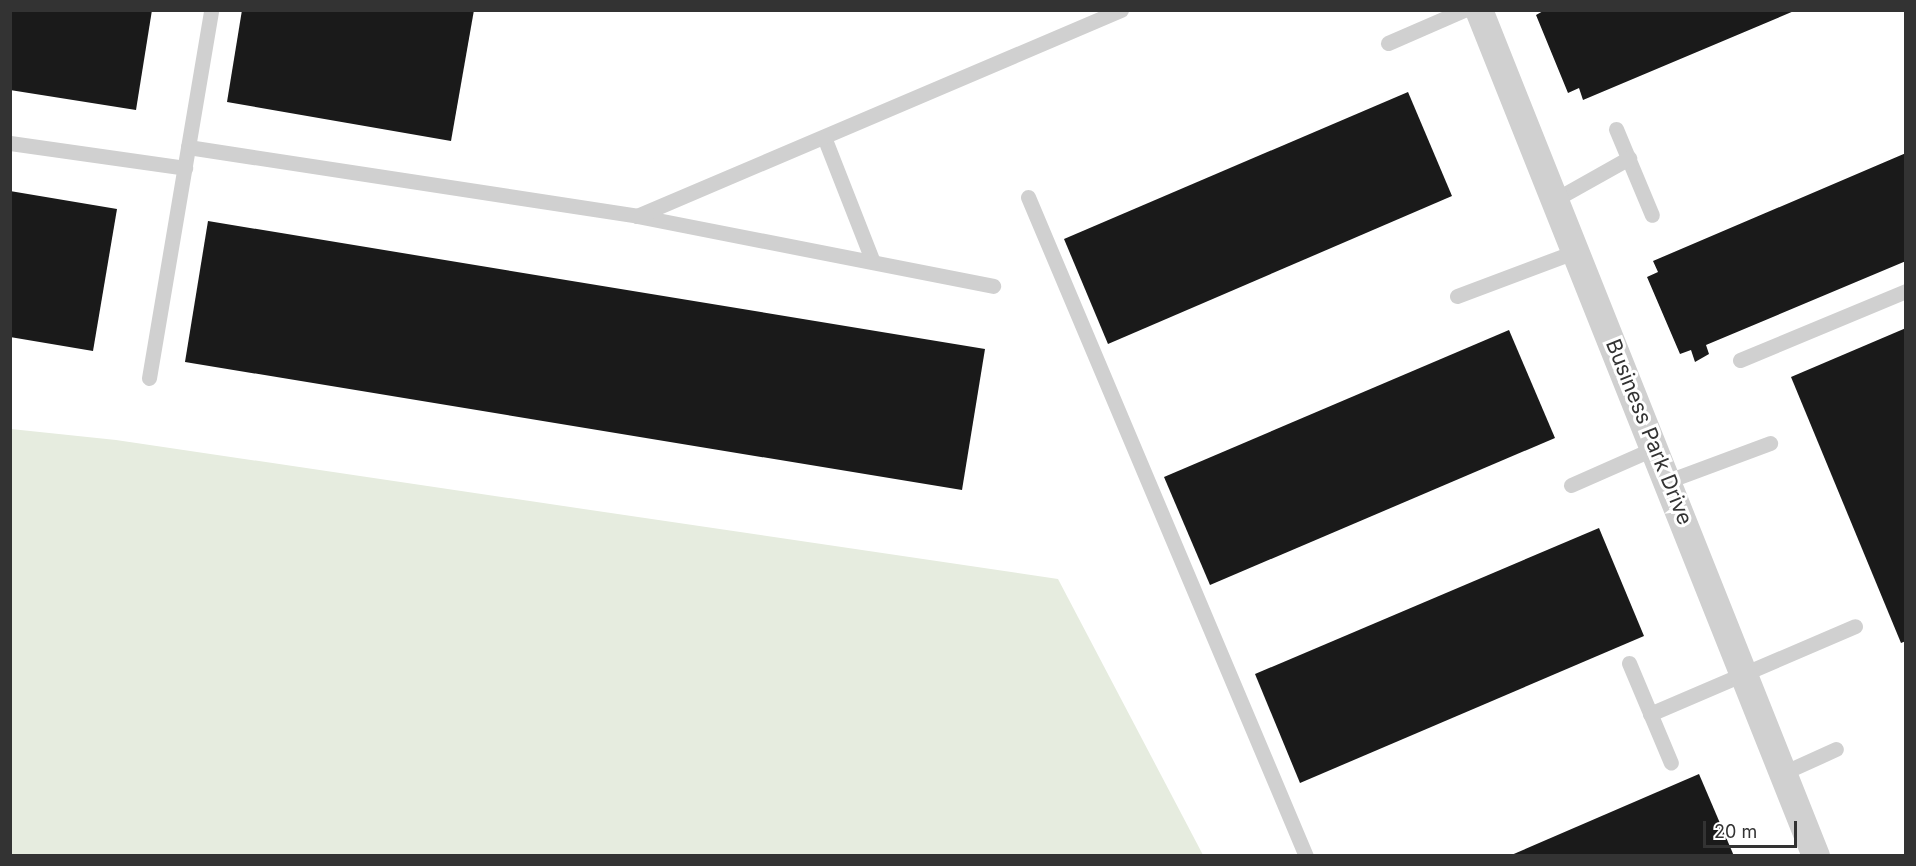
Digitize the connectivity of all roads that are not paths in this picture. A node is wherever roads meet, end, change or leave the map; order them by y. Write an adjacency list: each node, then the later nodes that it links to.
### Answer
1 (211, 10): 9 (lane)
2 (1120, 10): 7 (lane)
3 (1464, 10): 5 (lane)
4 (1479, 10): 13 (street, Business Park Drive)
5 (1388, 43)
6 (1616, 129): 10 (lane)
7 (824, 137): 15 (lane); 17 (lane)
8 (10, 143): 11 (lane)
9 (188, 147): 11 (lane); 15 (lane)
10 (1629, 159): 13 (lane); 14 (lane)
11 (185, 168): 22 (lane)
12 (1028, 197): 34 (lane)
13 (1556, 199): 16 (street, Business Park Drive)
14 (1652, 215)
15 (637, 216): 17 (lane)
16 (1577, 250): 20 (lane); 24 (street, Business Park Drive)
17 (873, 262): 18 (lane)
18 (993, 286)
19 (1905, 291): 21 (lane)
20 (1457, 296)
21 (1740, 360)
22 (149, 378)
23 (1770, 443): 25 (lane)
24 (1655, 448): 25 (street, Business Park Drive); 26 (lane)
25 (1668, 481): 29 (street, Business Park Drive)
26 (1571, 485)
27 (1855, 626): 29 (lane)
28 (1629, 663): 30 (lane)
29 (1743, 671): 30 (lane); 33 (street, Business Park Drive)
30 (1650, 714): 32 (lane)
31 (1836, 750): 33 (lane)
32 (1671, 763)
33 (1783, 773): 35 (street, Business Park Drive)
34 (1306, 855)
35 (1816, 855)

